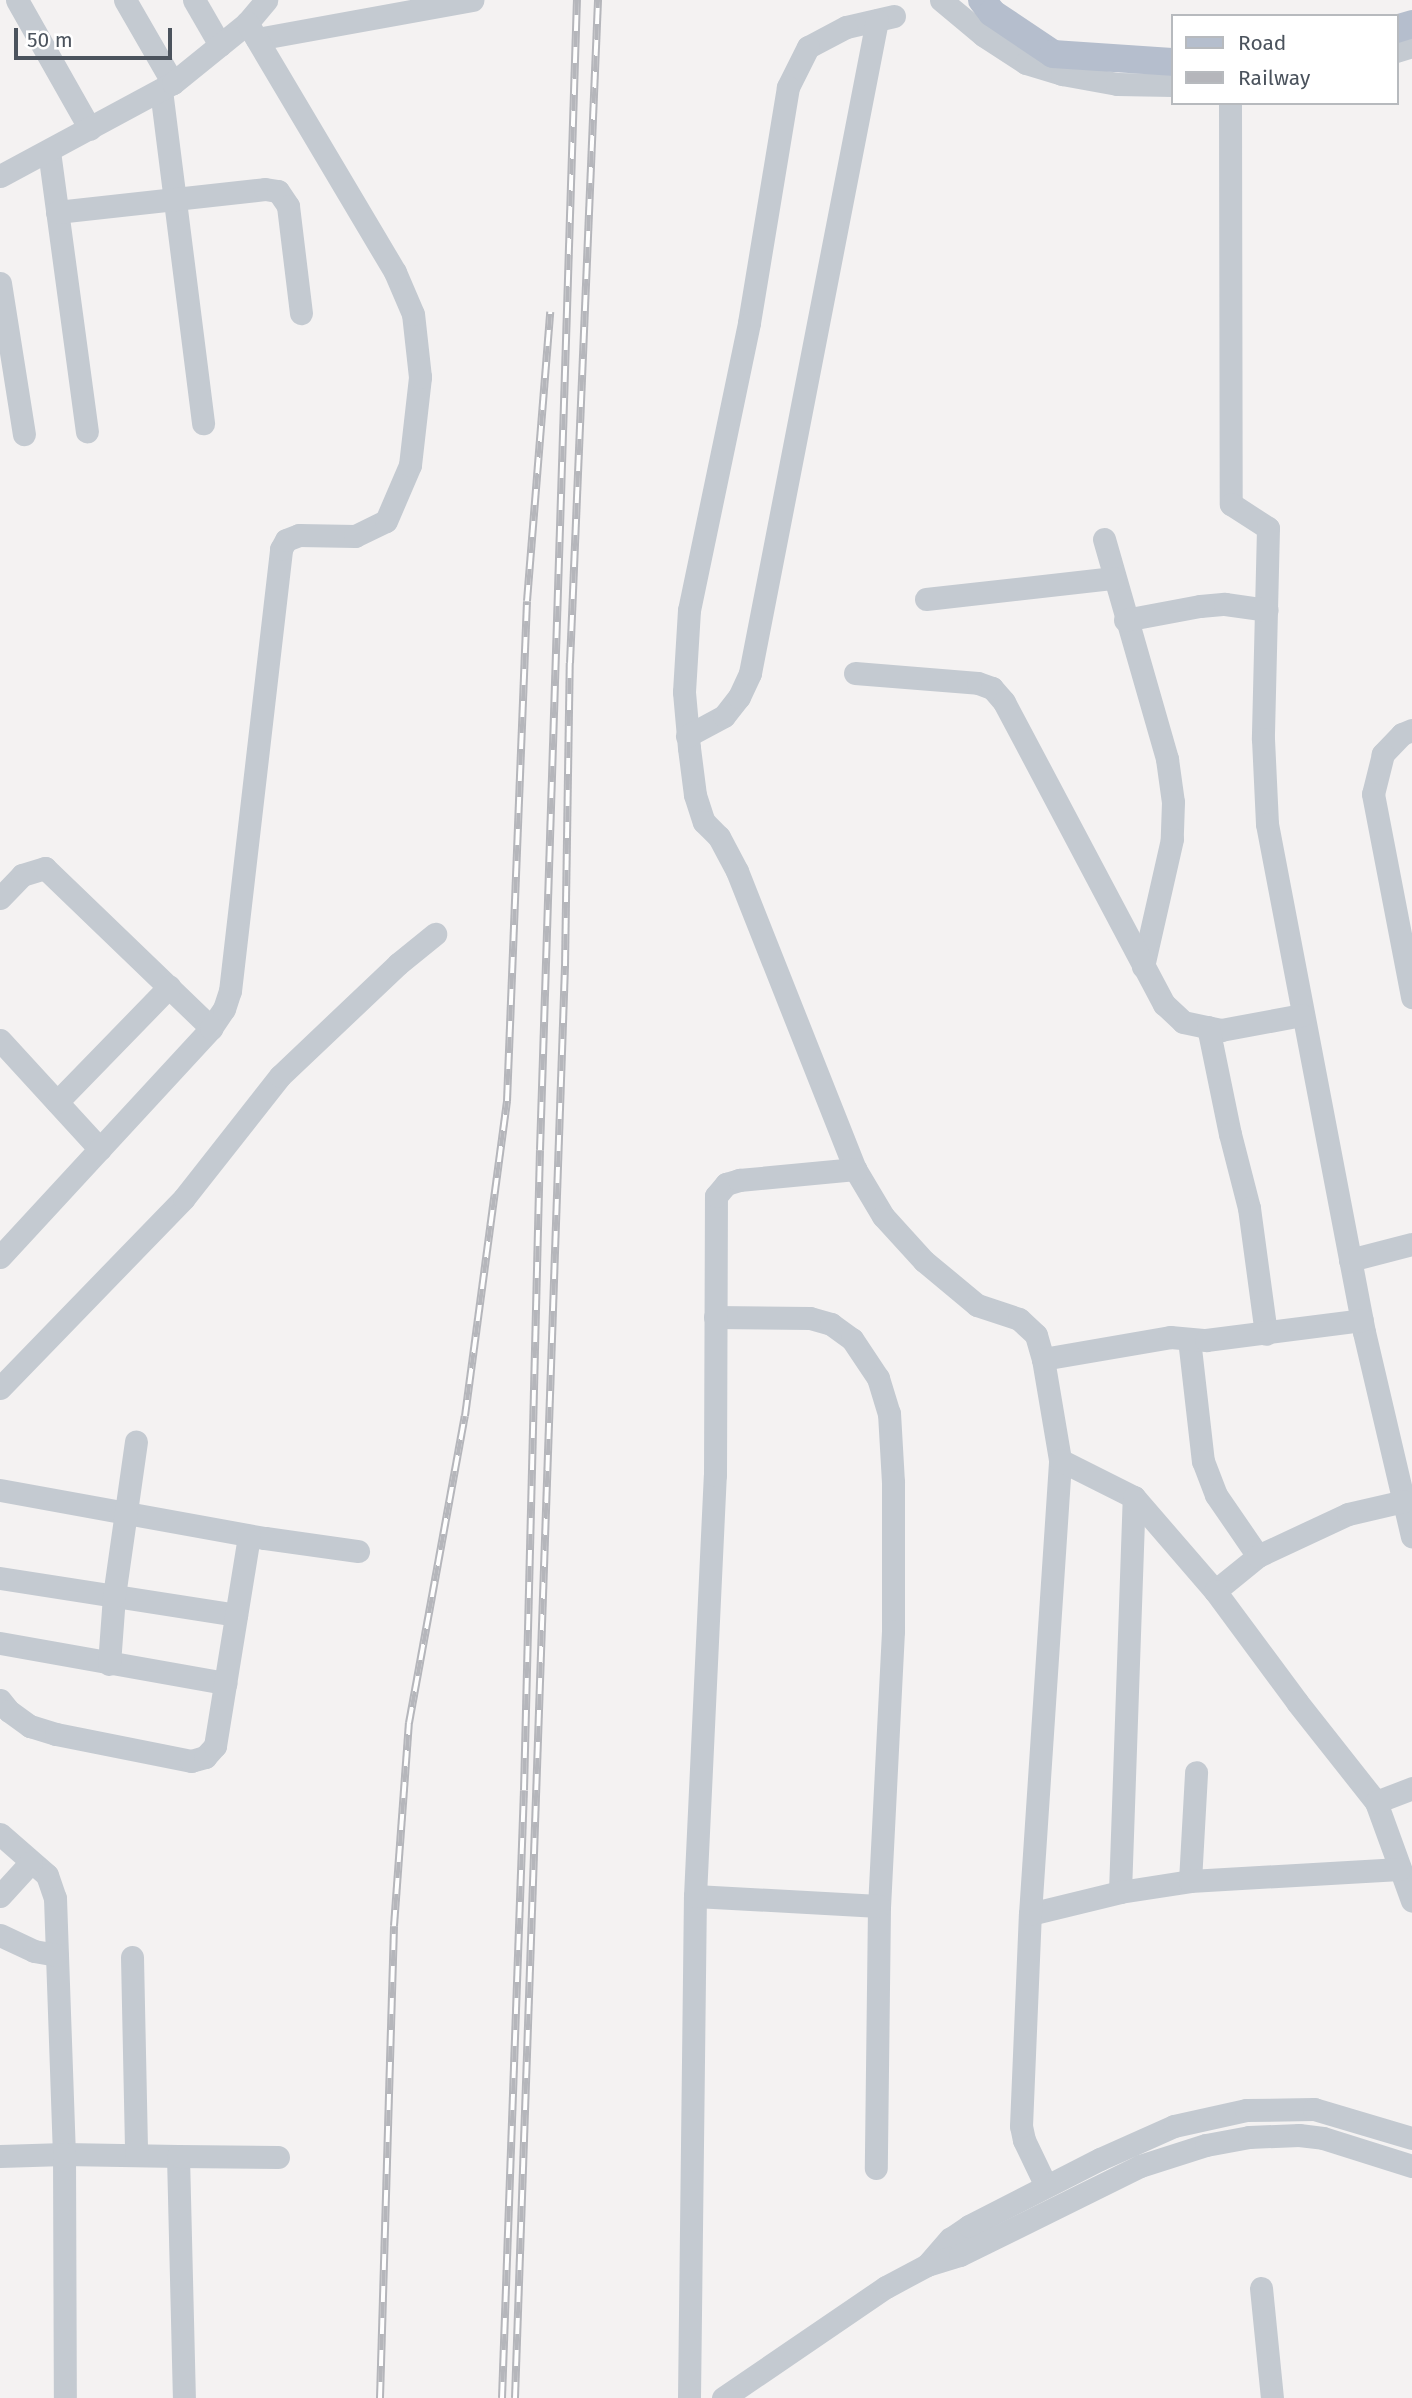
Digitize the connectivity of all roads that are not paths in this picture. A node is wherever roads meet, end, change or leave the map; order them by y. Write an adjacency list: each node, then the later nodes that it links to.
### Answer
1 (17, 0): 14 (street)
2 (125, 0): 12 (street)
3 (194, 0): 9 (street)
4 (266, 0): 8 (street)
5 (471, 0): 8 (street)
6 (941, 0): 11 (street)
7 (982, 0): 10 (main road)
8 (252, 31): 9 (street); 39 (street)
9 (220, 45): 12 (street)
10 (1170, 62)
11 (1170, 85)
12 (167, 87): 14 (street); 17 (street)
13 (1230, 105): 27 (street)
14 (90, 129): 15 (street)
15 (49, 151): 16 (street); 18 (street)
16 (1, 174)
17 (175, 200): 18 (street); 20 (street); 21 (street)
18 (57, 212): 22 (street)
19 (0, 282): 23 (street)
20 (301, 313)
21 (203, 423)
22 (87, 431)
23 (24, 433)
24 (1104, 539): 25 (street)
25 (1114, 578): 26 (street); 28 (street)
26 (926, 600)
27 (1267, 610): 28 (street); 37 (street)
28 (1125, 620): 34 (street)
29 (855, 673): 34 (street)
30 (1412, 730): 36 (street)
31 (687, 736): 31 (street); 43 (street)
32 (0, 898): 35 (street)
33 (435, 934): 52 (street)
34 (1143, 967): 38 (street)
35 (169, 987): 39 (street); 41 (street)
36 (1412, 997)
37 (1302, 1015): 38 (street); 46 (street)
38 (1208, 1027): 49 (street)
39 (211, 1028): 42 (street)
40 (0, 1040): 41 (street)
41 (57, 1102): 42 (street)
42 (100, 1149): 45 (street)
43 (855, 1169): 47 (street); 51 (street)
44 (1412, 1244): 46 (street)
45 (0, 1257)
46 (1350, 1259): 48 (street)
47 (715, 1317): 80 (street); 82 (street)
48 (1362, 1320): 49 (street); 56 (street)
49 (1266, 1334): 50 (street)
50 (1189, 1339): 51 (street); 62 (street)
51 (1043, 1359): 54 (street)
52 (0, 1388)
53 (136, 1442): 58 (street)
54 (1060, 1460): 57 (street); 83 (street)
55 (0, 1490): 58 (street)
56 (1406, 1494): 60 (street); 62 (street)
57 (1134, 1497): 64 (street); 78 (street)
58 (128, 1514): 59 (street); 65 (street)
59 (249, 1536): 61 (street); 66 (street)
60 (1412, 1536)
61 (358, 1551)
62 (1258, 1556): 64 (street)
63 (0, 1578): 65 (street)
64 (1215, 1591): 73 (street)
65 (114, 1596): 66 (street); 68 (street)
66 (236, 1615): 69 (street)
67 (0, 1643): 68 (street)
68 (109, 1664): 69 (street)
69 (225, 1683): 70 (street)
70 (0, 1700)
71 (1196, 1772): 77 (street)
72 (1412, 1788): 73 (street)
73 (1376, 1802): 76 (street)
74 (0, 1834): 75 (street)
75 (32, 1862): 79 (street); 85 (street)
76 (1400, 1869): 77 (street); 81 (street)
77 (1190, 1881): 78 (street)
78 (1120, 1892): 83 (street)
79 (0, 1896)
80 (695, 1896): 82 (street); 100 (street)
81 (1412, 1901)
82 (879, 1906): 94 (street)
83 (1030, 1914): 95 (street)
84 (0, 1935): 85 (street)
85 (57, 1955): 88 (street)
86 (132, 1957): 89 (street)
87 (1412, 2138): 95 (street)
88 (64, 2154): 89 (street); 90 (street); 98 (street)
89 (136, 2155): 91 (street)
90 (0, 2156)
91 (178, 2156): 92 (street); 99 (street)
92 (278, 2157)
93 (1412, 2166): 96 (street)
94 (876, 2168)
95 (1046, 2186): 96 (street)
96 (927, 2265): 101 (street)
97 (1261, 2288): 102 (street)
98 (65, 2398)
99 (184, 2398)
100 (689, 2398)
101 (723, 2398)
102 (1272, 2398)

